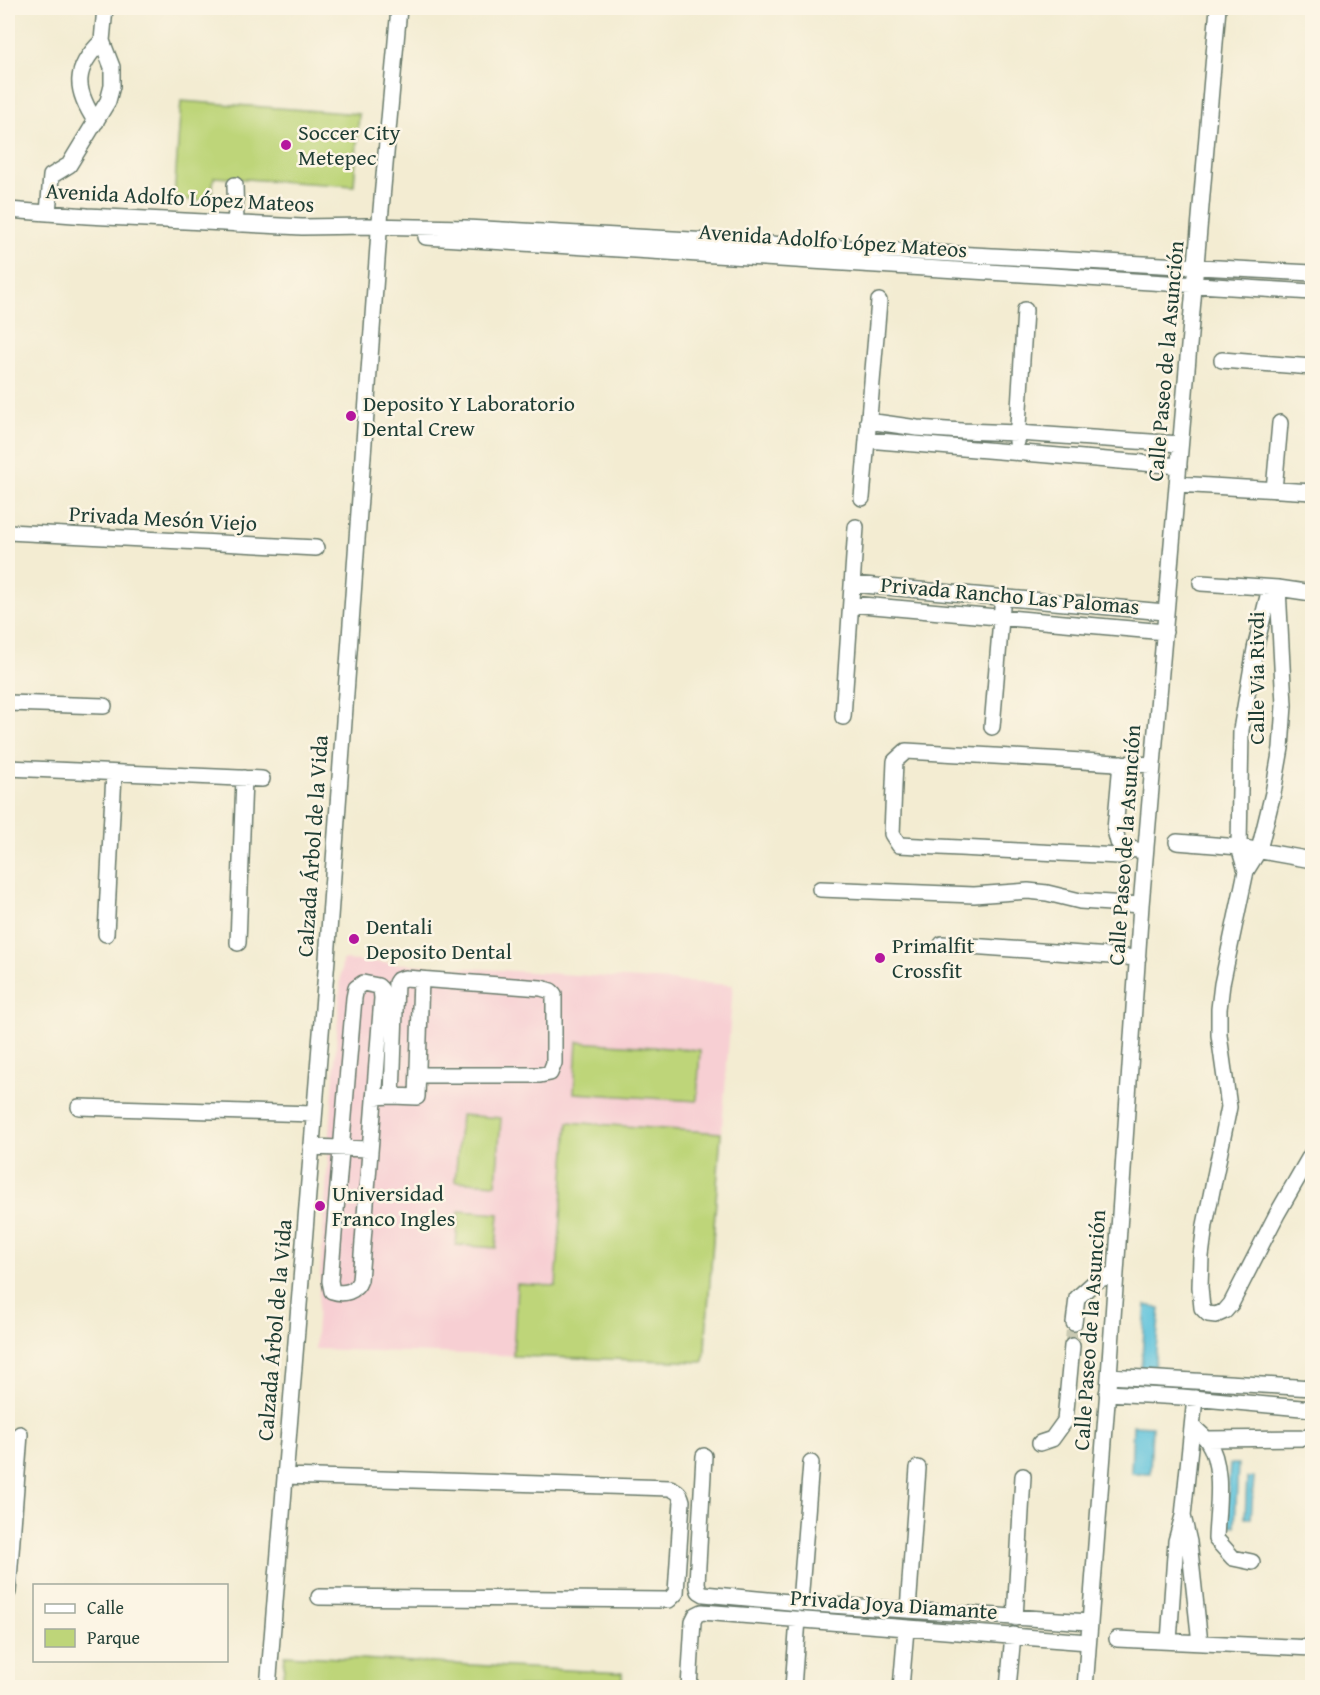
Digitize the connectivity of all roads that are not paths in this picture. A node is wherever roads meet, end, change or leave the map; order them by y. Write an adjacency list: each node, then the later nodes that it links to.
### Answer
1 (105, 8): 4 (street)
2 (399, 8): 10 (street, Calzada Árbol de la Vida)
3 (1218, 8): 11 (street, Calle Paseo de la Asunción)
4 (102, 41): 5 (street); 5 (street)
5 (96, 122): 8 (street)
6 (235, 185): 9 (street)
7 (8, 210): 8 (street, Avenida Adolfo López Mateos)
8 (48, 213): 9 (street, Avenida Adolfo López Mateos)
9 (236, 224): 10 (street, Avenida Adolfo López Mateos)
10 (379, 229): 11 (street, Avenida Adolfo López Mateos); 13 (street, Avenida Adolfo López Mateos); 69 (street, Calzada Árbol de la Vida)
11 (1196, 267): 12 (street, Avenida Adolfo López Mateos); 13 (street, Calle Paseo de la Asunción)
12 (1312, 273)
13 (1195, 284): 14 (street, Avenida Adolfo López Mateos); 23 (street, Calle Paseo de la Asunción)
14 (1312, 292)
15 (879, 301): 19 (street)
16 (1025, 310): 21 (street)
17 (1222, 360): 18 (street)
18 (1312, 367)
19 (868, 421): 21 (street); 22 (street)
20 (1280, 423): 27 (street)
21 (1018, 433): 23 (street); 24 (street)
22 (867, 440): 24 (street); 29 (street)
23 (1180, 444): 25 (street, Calle Paseo de la Asunción)
24 (1017, 452): 25 (street)
25 (1179, 466): 26 (street, Calle Paseo de la Asunción)
26 (1178, 484): 27 (street); 39 (street, Calle Paseo de la Asunción)
27 (1274, 490): 28 (street)
28 (1312, 492)
29 (862, 498)
30 (856, 528): 34 (street)
31 (8, 532): 32 (street, Privada Mesón Viejo)
32 (316, 548)
33 (1201, 583): 35 (street)
34 (853, 584): 37 (street, Privada Rancho Las Palomas); 38 (street)
35 (1274, 588): 36 (street); 53 (street, Calle Via Rivdi); 55 (street, Calle Via Rivdi)
36 (1312, 593)
37 (1003, 598): 39 (street, Privada Rancho Las Palomas); 40 (street)
38 (851, 604): 40 (street, Privada Rancho Las Palomas); 44 (street)
39 (1166, 612): 41 (street, Calle Paseo de la Asunción)
40 (1002, 617): 41 (street, Privada Rancho Las Palomas); 45 (street)
41 (1165, 632): 47 (street, Calle Paseo de la Asunción)
42 (8, 703): 43 (street)
43 (104, 706)
44 (843, 717)
45 (992, 727)
46 (1121, 763): 47 (street); 54 (street); 54 (street)
47 (1152, 765): 54 (street, Calle Paseo de la Asunción)
48 (8, 768): 49 (street)
49 (114, 772): 50 (street); 60 (street)
50 (244, 778): 51 (street); 61 (street)
51 (262, 779)
52 (1177, 842): 53 (street)
53 (1239, 847): 55 (street); 57 (street, Calle Via Rivdi)
54 (1138, 850): 59 (street, Calle Paseo de la Asunción)
55 (1259, 850): 56 (street); 57 (street, Calle Via Rivdi)
56 (1312, 860)
57 (1246, 871): 73 (street, Calle Via Rivdi)
58 (820, 889): 59 (street)
59 (1141, 905): 63 (street, Calle Paseo de la Asunción)
60 (106, 934)
61 (238, 943)
62 (942, 944): 63 (street)
63 (1138, 957): 74 (street, Calle Paseo de la Asunción)
64 (421, 980): 65 (street); 65 (street); 66 (street)
65 (418, 1076): 66 (street)
66 (392, 1096): 67 (street)
67 (374, 1097): 71 (street); 72 (street)
68 (79, 1107): 69 (street)
69 (314, 1114): 70 (street, Calzada Árbol de la Vida)
70 (311, 1147): 71 (street); 92 (street, Calzada Árbol de la Vida)
71 (341, 1148): 72 (street); 72 (street)
72 (369, 1149)
73 (1312, 1153)
74 (1116, 1273): 75 (street); 77 (street, Calle Paseo de la Asunción)
75 (1074, 1323)
76 (1072, 1346): 88 (street)
77 (1109, 1376): 78 (street); 80 (street, Calle Paseo de la Asunción)
78 (1219, 1383): 79 (street); 82 (street)
79 (1312, 1388)
80 (1107, 1393): 81 (street); 102 (street, Calle Paseo de la Asunción)
81 (1196, 1398): 82 (street); 84 (street)
82 (1218, 1400): 83 (street)
83 (1312, 1409)
84 (1193, 1426): 87 (street); 94 (street)
85 (1312, 1433): 87 (street)
86 (20, 1434): 96 (street)
87 (1206, 1439): 95 (street)
88 (1041, 1443)
89 (704, 1456): 98 (street, Privada Joya Diamante)
90 (811, 1463): 98 (street)
91 (918, 1468): 99 (street)
92 (285, 1476): 97 (street); 110 (street, Calzada Árbol de la Vida)
93 (1023, 1476): 100 (street)
94 (1183, 1516): 106 (street); 108 (street)
95 (1252, 1562)
96 (8, 1592)
97 (319, 1597)
98 (800, 1603): 99 (street, Privada Joya Diamante)
99 (908, 1610): 100 (street, Privada Joya Diamante)
100 (1015, 1618): 102 (street, Privada Joya Diamante)
101 (798, 1619): 103 (street, Privada Joya Diamante); 111 (street, Privada Joya Diamante); 112 (street)
102 (1089, 1622): 107 (street, Calle Paseo de la Asunción)
103 (906, 1629): 104 (street, Privada Joya Diamante); 113 (street)
104 (1013, 1635): 107 (street, Privada Joya Diamante); 114 (street)
105 (1117, 1639): 106 (street)
106 (1169, 1641): 108 (street)
107 (1088, 1642): 115 (street, Calle Paseo de la Asunción)
108 (1200, 1643): 109 (street)
109 (1312, 1648)
110 (268, 1688)
111 (689, 1688)
112 (793, 1688)
113 (901, 1688)
114 (1008, 1688)
115 (1085, 1688)

